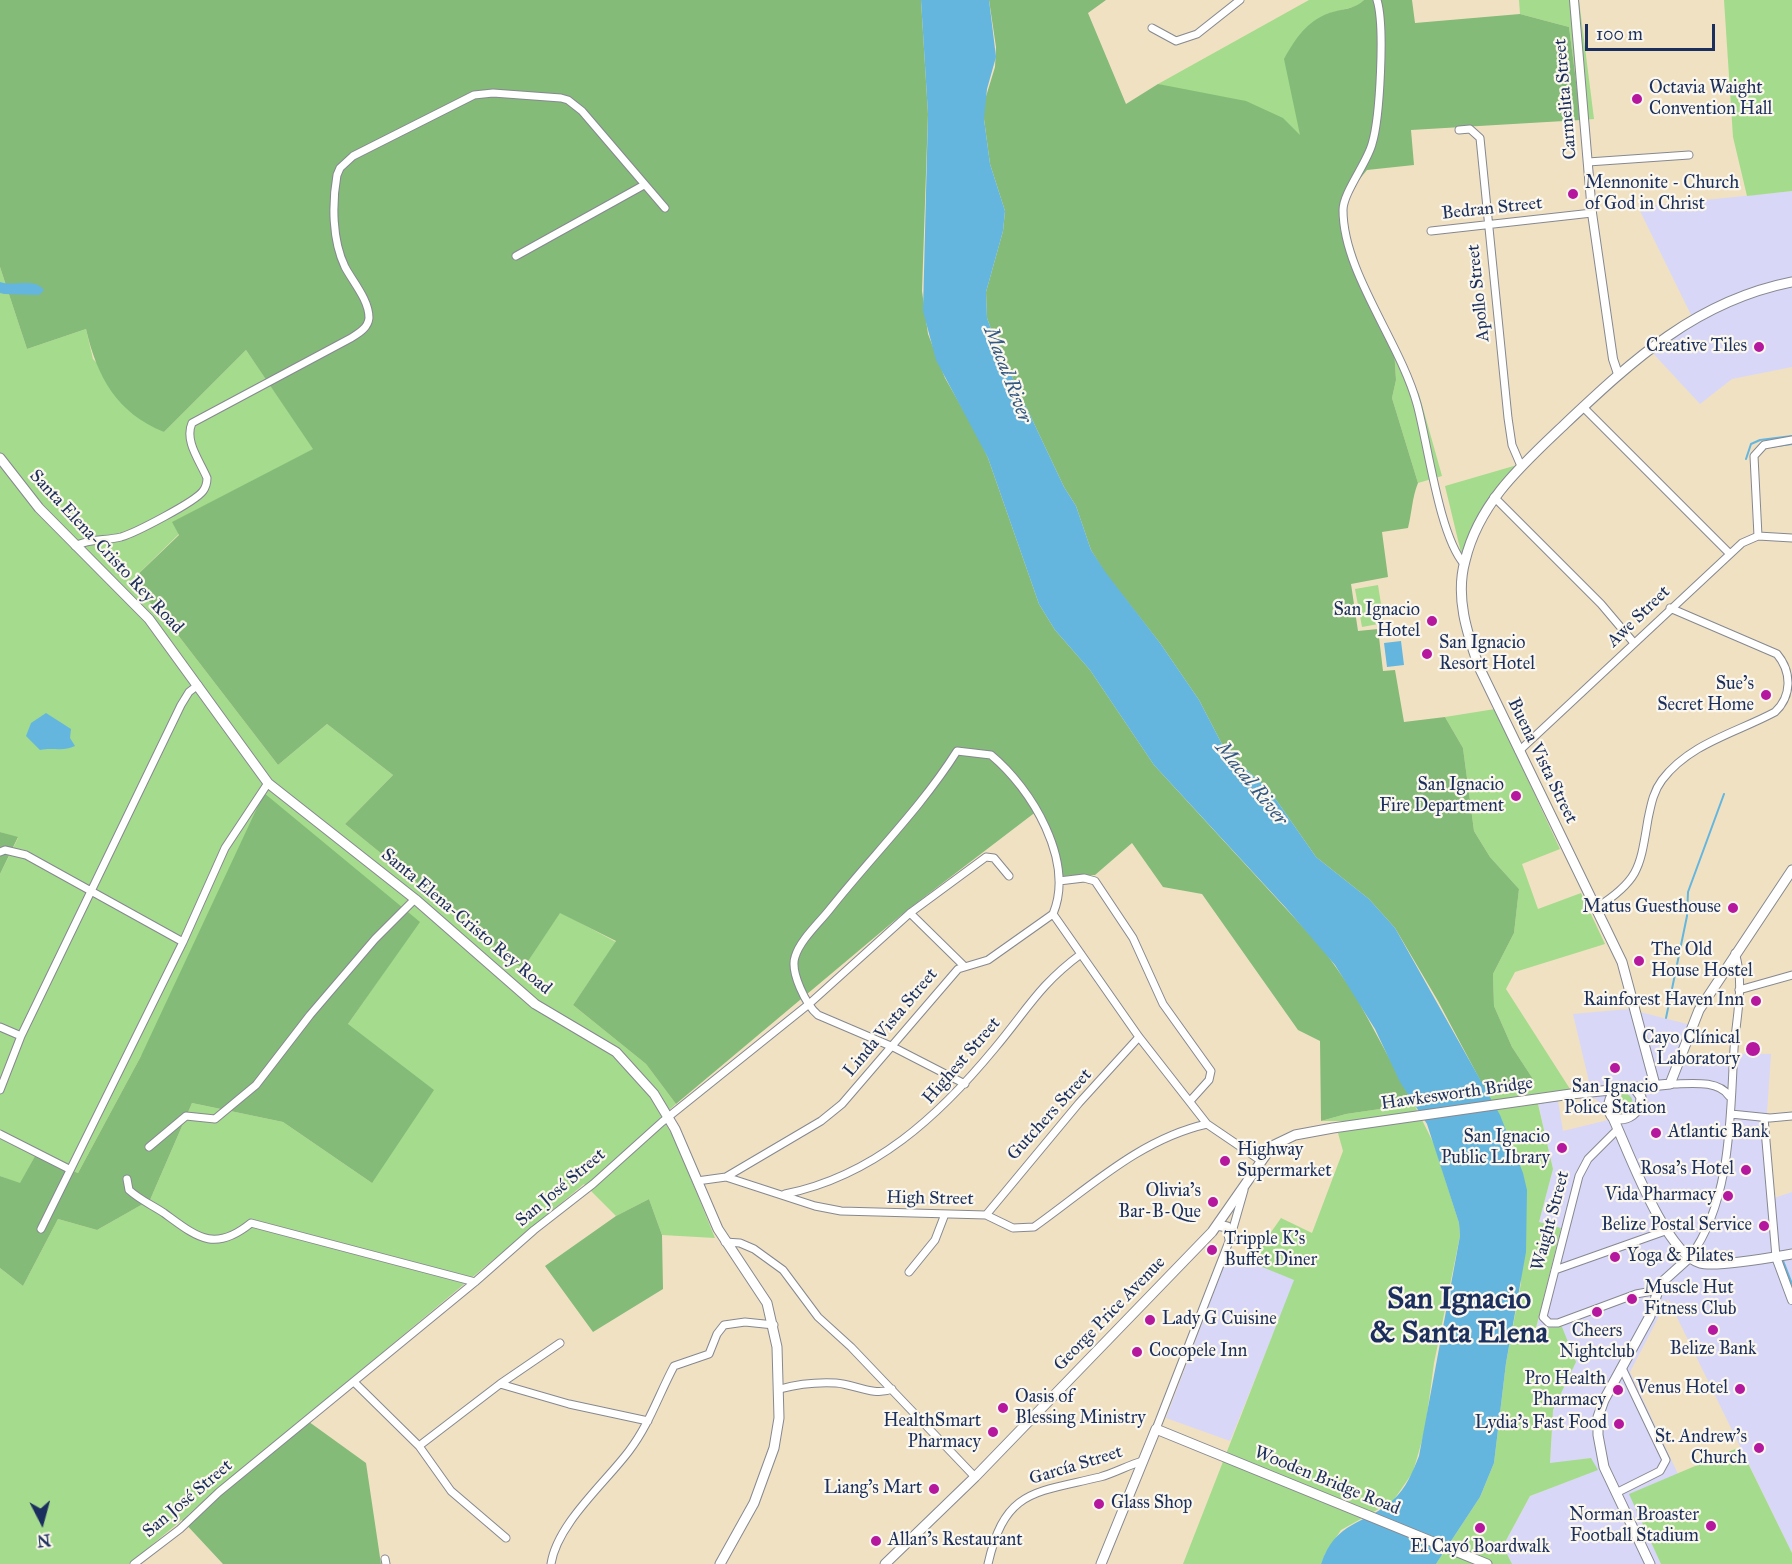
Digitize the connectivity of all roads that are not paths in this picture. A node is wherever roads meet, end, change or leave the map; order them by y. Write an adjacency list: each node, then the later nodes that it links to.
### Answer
1 (1240, 0): 4 (street)
2 (1377, 0): 25 (street)
3 (1574, 0): 7 (street, Carmelita Street)
4 (1152, 28)
5 (1459, 129): 11 (street, Apollo Street)
6 (1689, 155): 7 (street)
7 (1588, 162): 10 (street, Carmelita Street)
8 (644, 185): 9 (street); 13 (street); 23 (street)
9 (665, 208)
10 (1592, 213): 11 (street, Bedran Street); 15 (street, Carmelita Street)
11 (1487, 225): 12 (street, Bedran Street); 19 (street, Apollo Street)
12 (1431, 231)
13 (516, 256)
14 (1792, 282): 15 (main road, Buena Vista Street)
15 (1618, 374): 16 (main road, Buena Vista Street)
16 (1583, 407): 19 (main road, Buena Vista Street); 24 (street)
17 (1792, 440): 21 (street)
18 (0, 458): 23 (main road, Santa Elena-Cristo Rey Road)
19 (1521, 466): 20 (main road, Buena Vista Street)
20 (1494, 497): 25 (main road, Buena Vista Street); 27 (street)
21 (1758, 536): 22 (street); 24 (street, Awe Street)
22 (1792, 538)
23 (75, 546): 28 (main road, Santa Elena-Cristo Rey Road)
24 (1729, 554): 26 (street, Awe Street)
25 (1464, 564): 29 (main road, Buena Vista Street)
26 (1670, 608): 27 (street, Awe Street); 37 (street)
27 (1634, 643): 29 (street, Awe Street)
28 (198, 685): 30 (main road, Santa Elena-Cristo Rey Road); 35 (street)
29 (1519, 751): 37 (main road, Buena Vista Street)
30 (268, 783): 36 (main road, Santa Elena-Cristo Rey Road); 40 (street)
31 (0, 852): 35 (street)
32 (1792, 870): 41 (main road)
33 (1009, 876): 38 (street, San José Street)
34 (1059, 881): 39 (street); 46 (street); 58 (street)
35 (91, 893): 40 (street); 48 (street)
36 (415, 899): 61 (main road, Santa Elena-Cristo Rey Road); 68 (street)
37 (1596, 908): 53 (main road, Buena Vista Street)
38 (910, 913): 43 (street); 46 (street, San José Street)
39 (1053, 914): 42 (street); 43 (street, Linda Vista Street)
40 (183, 942): 70 (street)
41 (1735, 953): 45 (street); 52 (main road)
42 (1081, 954): 49 (street); 51 (street, Highest Street)
43 (963, 965): 50 (street, Linda Vista Street)
44 (1792, 975): 45 (street)
45 (1739, 990): 57 (street)
46 (809, 1004): 50 (street); 61 (street, San José Street)
47 (0, 1027): 48 (street)
48 (21, 1036): 56 (street)
49 (1139, 1037): 58 (street); 77 (street, Gutchers Street)
50 (893, 1047): 51 (street); 71 (street, Linda Vista Street)
51 (965, 1084): 75 (street, Highest Street)
52 (1670, 1084): 53 (main road); 57 (street)
53 (1655, 1085): 54 (main road)
54 (1634, 1087): 55 (main road); 62 (main road)
55 (1617, 1089): 62 (main road); 65 (main road, Hawkesworth Bridge)
56 (0, 1090)
57 (1729, 1096): 59 (street)
58 (1191, 1100): 64 (street)
59 (1731, 1114): 63 (street); 85 (street)
60 (1792, 1116): 63 (street)
61 (668, 1117): 73 (main road, Santa Elena-Cristo Rey Road); 90 (street, San José Street)
62 (1613, 1118): 66 (main road)
63 (1764, 1118): 86 (street)
64 (1208, 1124): 69 (street); 77 (street, High Street)
65 (1348, 1126): 69 (main road, George Price Avenue)
66 (1618, 1129): 80 (main road); 87 (street, Waight Street)
67 (0, 1134): 70 (street)
68 (149, 1147)
69 (1260, 1160): 74 (main road, George Price Avenue)
70 (69, 1169): 79 (street)
71 (726, 1178): 73 (street, High Street); 75 (street, High Street)
72 (127, 1179): 90 (street)
73 (697, 1181): 83 (main road, Santa Elena-Cristo Rey Road)
74 (1247, 1181): 78 (main road, George Price Avenue); 81 (street, George Price Avenue)
75 (782, 1195): 76 (street, High Street)
76 (945, 1214): 77 (street, High Street); 89 (street)
77 (986, 1215)
78 (1217, 1225): 81 (main road); 104 (main road, George Price Avenue)
79 (41, 1229)
80 (1668, 1230): 82 (main road); 87 (street)
81 (1230, 1239): 101 (street, George Price Avenue)
82 (1675, 1241): 85 (main road); 88 (main road)
83 (725, 1242): 93 (main road, Santa Elena-Cristo Rey Road); 99 (street)
84 (1792, 1254): 86 (main road)
85 (1690, 1257): 86 (main road); 88 (main road)
86 (1776, 1257): 92 (street)
87 (1556, 1270): 91 (street, Waight Street)
88 (1675, 1270): 91 (main road)
89 (909, 1272)
90 (475, 1282): 96 (street, San José Street)
91 (1658, 1290): 95 (main road)
92 (1792, 1300)
93 (774, 1325): 98 (main road, Santa Elena-Cristo Rey Road); 100 (street)
94 (560, 1344): 97 (street)
95 (1622, 1368): 105 (main road); 105 (street)
96 (354, 1382): 102 (street); 108 (street, San José Street)
97 (500, 1384): 100 (street); 102 (street)
98 (780, 1389): 99 (street); 110 (main road, Santa Elena-Cristo Rey Road)
99 (892, 1389): 104 (street)
100 (648, 1421): 109 (street)
101 (1156, 1429): 103 (main road, George Price Avenue); 107 (main road, Wooden Bridge Road)
102 (419, 1446): 106 (street)
103 (1143, 1461): 112 (street, García Street); 113 (main road, George Price Avenue)
104 (975, 1477): 111 (main road, George Price Avenue)
105 (1616, 1493): 114 (main road)
106 (506, 1539)
107 (1482, 1562)
108 (134, 1564)
109 (551, 1564)
110 (720, 1564)
111 (885, 1564)
112 (988, 1564)
113 (1101, 1564)
114 (1650, 1564)

